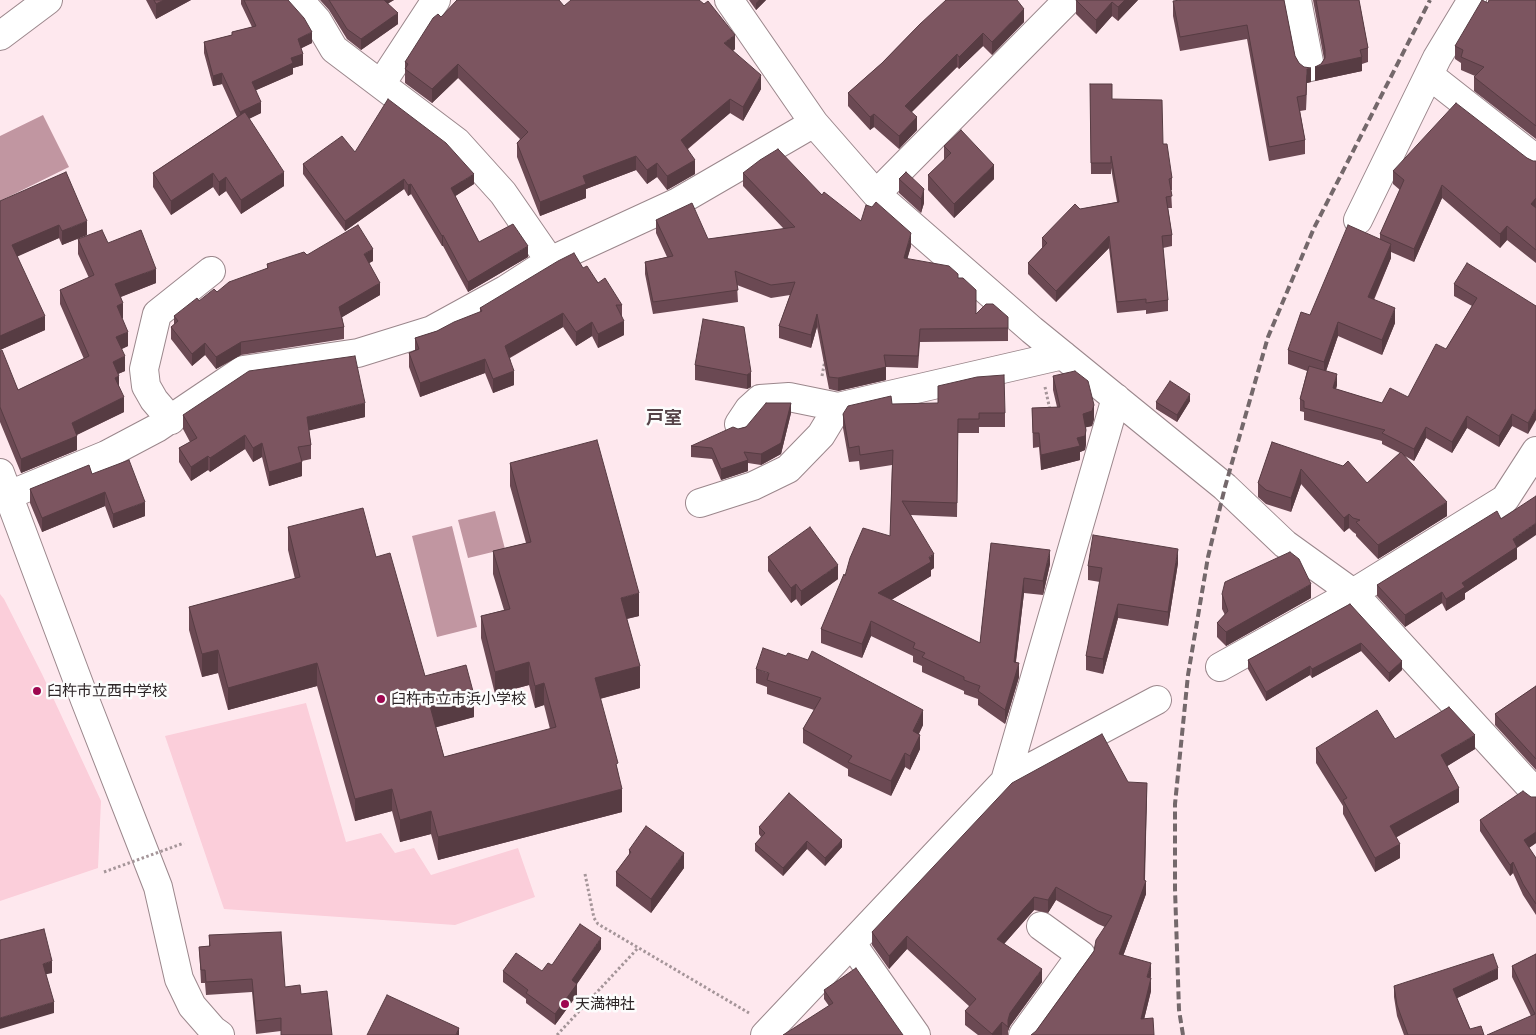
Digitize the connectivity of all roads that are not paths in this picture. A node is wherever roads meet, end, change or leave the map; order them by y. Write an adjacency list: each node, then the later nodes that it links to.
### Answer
1 (48, 0): 8 (street)
2 (299, 0): 11 (street)
3 (436, 0): 11 (street)
4 (729, 0): 12 (street)
5 (1068, 0): 14 (street)
6 (1296, 0): 9 (street)
7 (1472, 0): 10 (street)
8 (0, 36)
9 (1310, 67)
10 (1429, 75): 13 (street); 15 (street)
11 (381, 84): 16 (street)
12 (814, 123): 14 (street); 16 (street)
13 (1536, 159)
14 (876, 194): 18 (street)
15 (1358, 220)
16 (550, 261): 21 (street)
17 (211, 271): 21 (street)
18 (1051, 357): 19 (street); 20 (street)
19 (1116, 398): 26 (street); 29 (street)
20 (828, 405): 22 (street); 25 (street)
21 (171, 420): 24 (street)
22 (739, 424)
23 (1536, 451): 26 (street)
24 (4, 484): 34 (street)
25 (700, 503)
26 (1353, 593): 27 (street); 30 (street)
27 (1220, 667)
28 (1157, 700): 29 (street)
29 (1005, 781): 32 (street)
30 (1536, 793)
31 (1041, 926): 36 (street)
32 (852, 944): 33 (street); 35 (street)
33 (769, 1031)
34 (220, 1035)
35 (916, 1035)
36 (1023, 1035)

